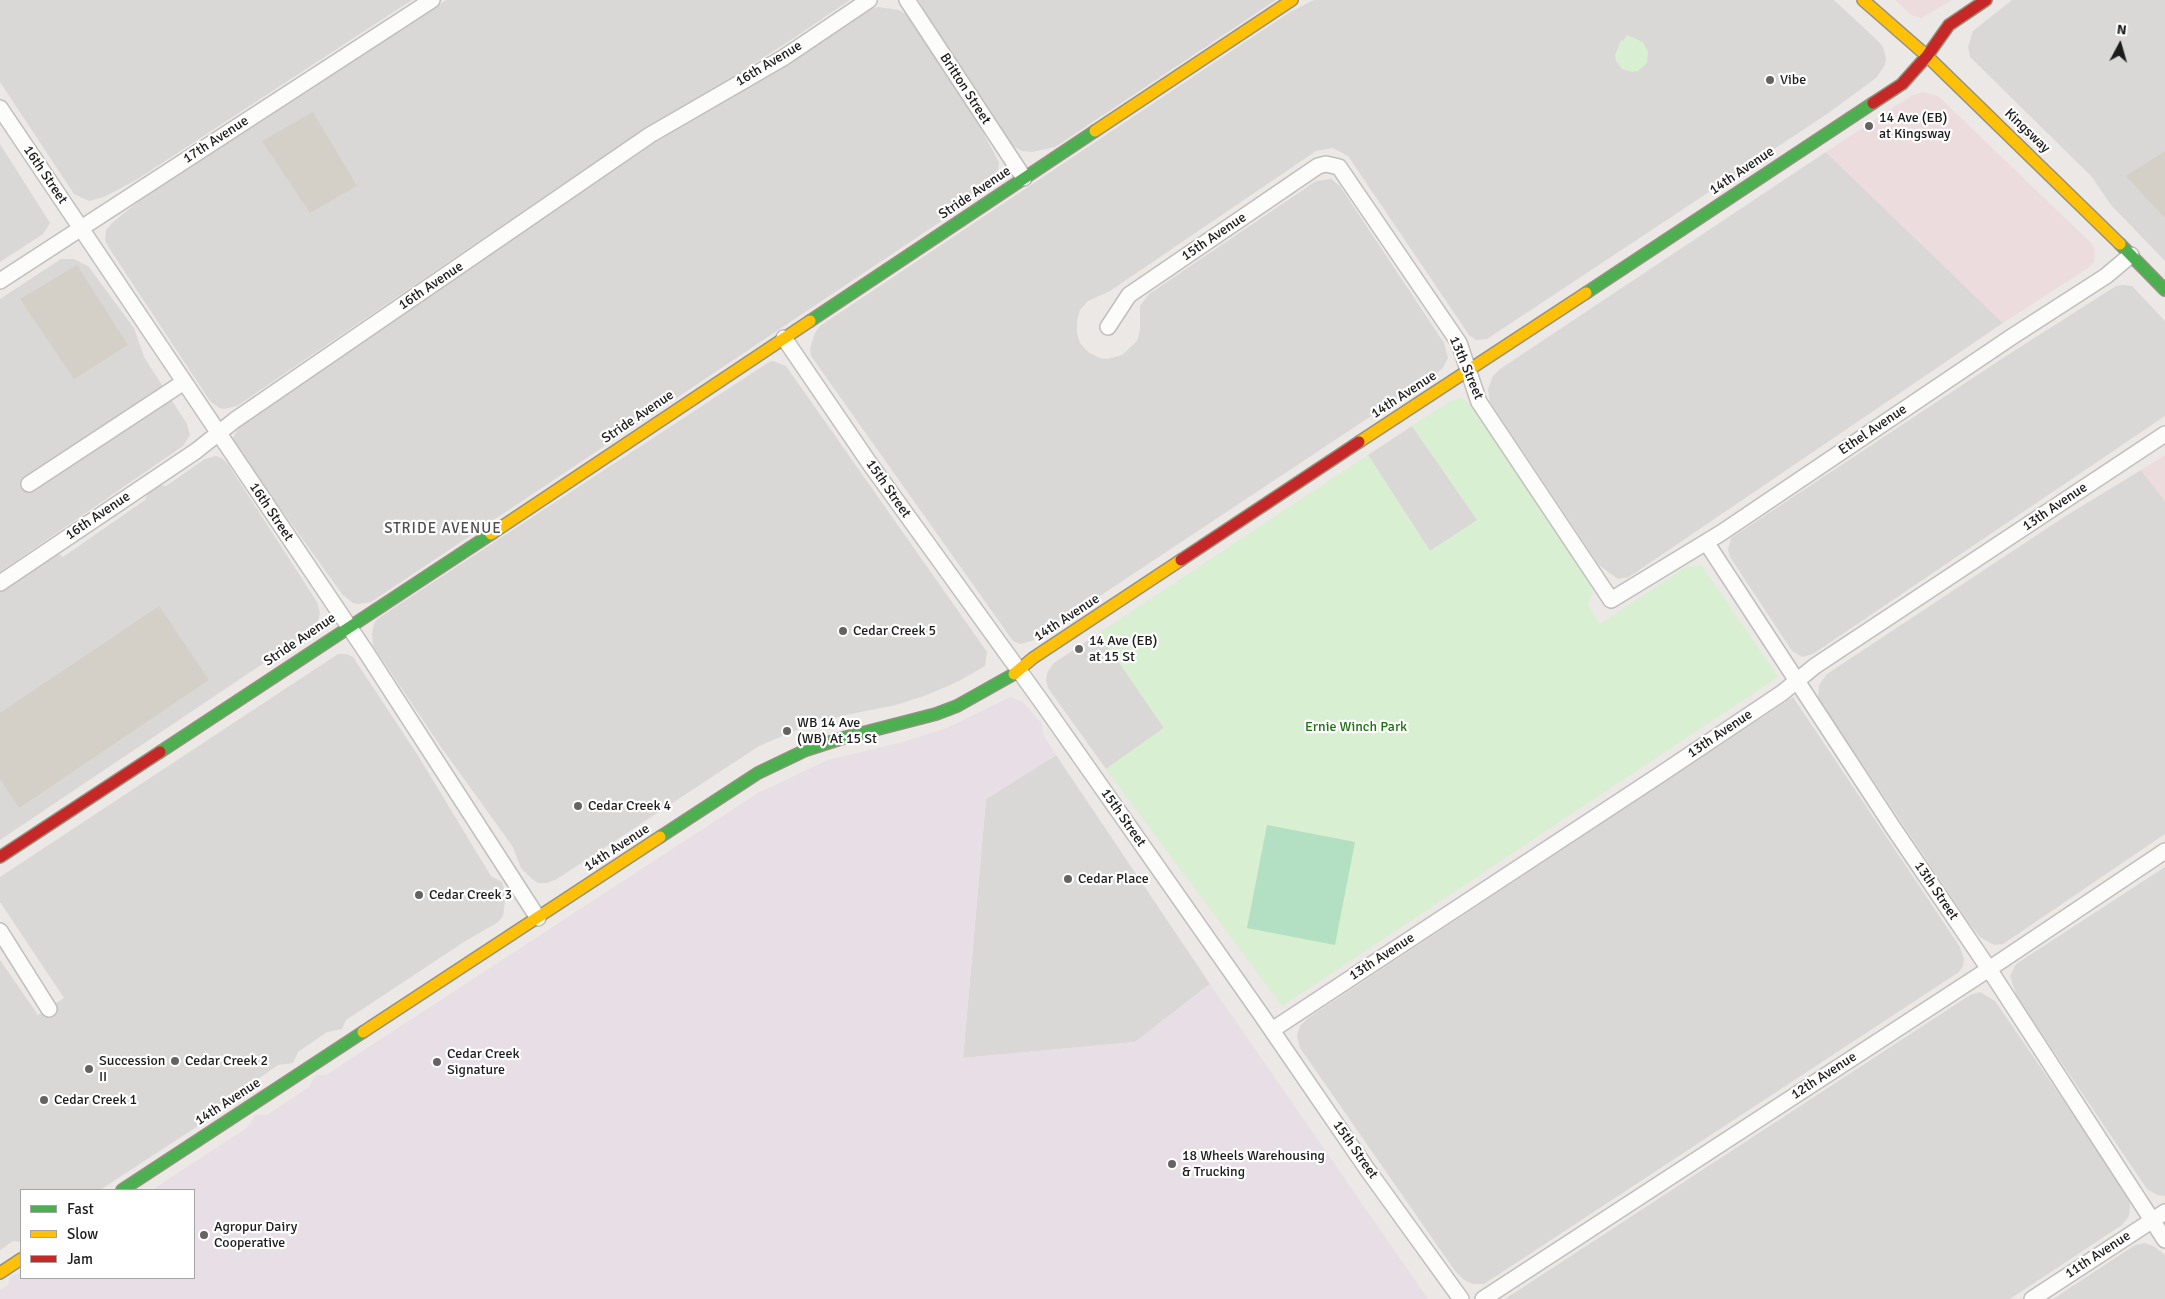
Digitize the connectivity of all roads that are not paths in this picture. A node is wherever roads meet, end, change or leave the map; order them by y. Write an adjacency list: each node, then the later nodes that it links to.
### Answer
1 (432, 0): 11 (street, 17th Avenue)
2 (868, 0): 19 (street, 16th Avenue)
3 (907, 0): 10 (street, Britton Street)
4 (1292, 0): 10 (street, Stride Avenue)
5 (1863, 0): 7 (street, Kingsway)
6 (1986, 0): 7 (street, 14th Avenue)
7 (1927, 56): 12 (street, Kingsway); 17 (street, 14th Avenue)
8 (0, 108): 11 (street, 16th Street)
9 (1333, 165): 15 (street, 15th Avenue); 17 (street, 13th Street)
10 (1024, 178): 16 (street, Stride Avenue)
11 (80, 229): 13 (street, 17th Avenue); 18 (street, 16th Street)
12 (2131, 254): 14 (street, Kingsway); 22 (street, Ethel Avenue)
13 (0, 281)
14 (2165, 290)
15 (1108, 327)
16 (784, 338): 25 (street, Stride Avenue); 26 (street, 15th Street)
17 (1469, 370): 24 (street, 13th Street); 26 (street, 14th Avenue)
18 (184, 382): 19 (street, 16th Street); 21 (street)
19 (218, 433): 23 (street, 16th Avenue); 25 (street, 16th Street)
20 (2165, 434): 27 (street, 13th Avenue)
21 (29, 484)
22 (1706, 542): 24 (street, Ethel Avenue); 27 (street, 13th Street)
23 (0, 583)
24 (1611, 600)
25 (348, 626): 29 (street, Stride Avenue); 30 (street, 16th Street)
26 (1018, 672): 30 (street, 14th Avenue); 34 (street, 15th Street)
27 (1797, 679): 32 (street, 13th Street); 34 (street, 13th Avenue)
28 (2165, 851): 32 (street, 12th Avenue)
29 (0, 857)
30 (538, 918): 35 (street, 14th Avenue)
31 (0, 931): 33 (street)
32 (1989, 969): 36 (street, 13th Street); 41 (street, 12th Avenue)
33 (49, 1009)
34 (1272, 1030): 40 (street, 15th Street)
35 (124, 1189)
36 (2159, 1216): 37 (street, 13th Street); 42 (street, 11th Avenue)
37 (2165, 1240)
38 (20, 1260): 39 (street)
39 (0, 1273)
40 (1462, 1299)
41 (1483, 1299)
42 (2032, 1299)

